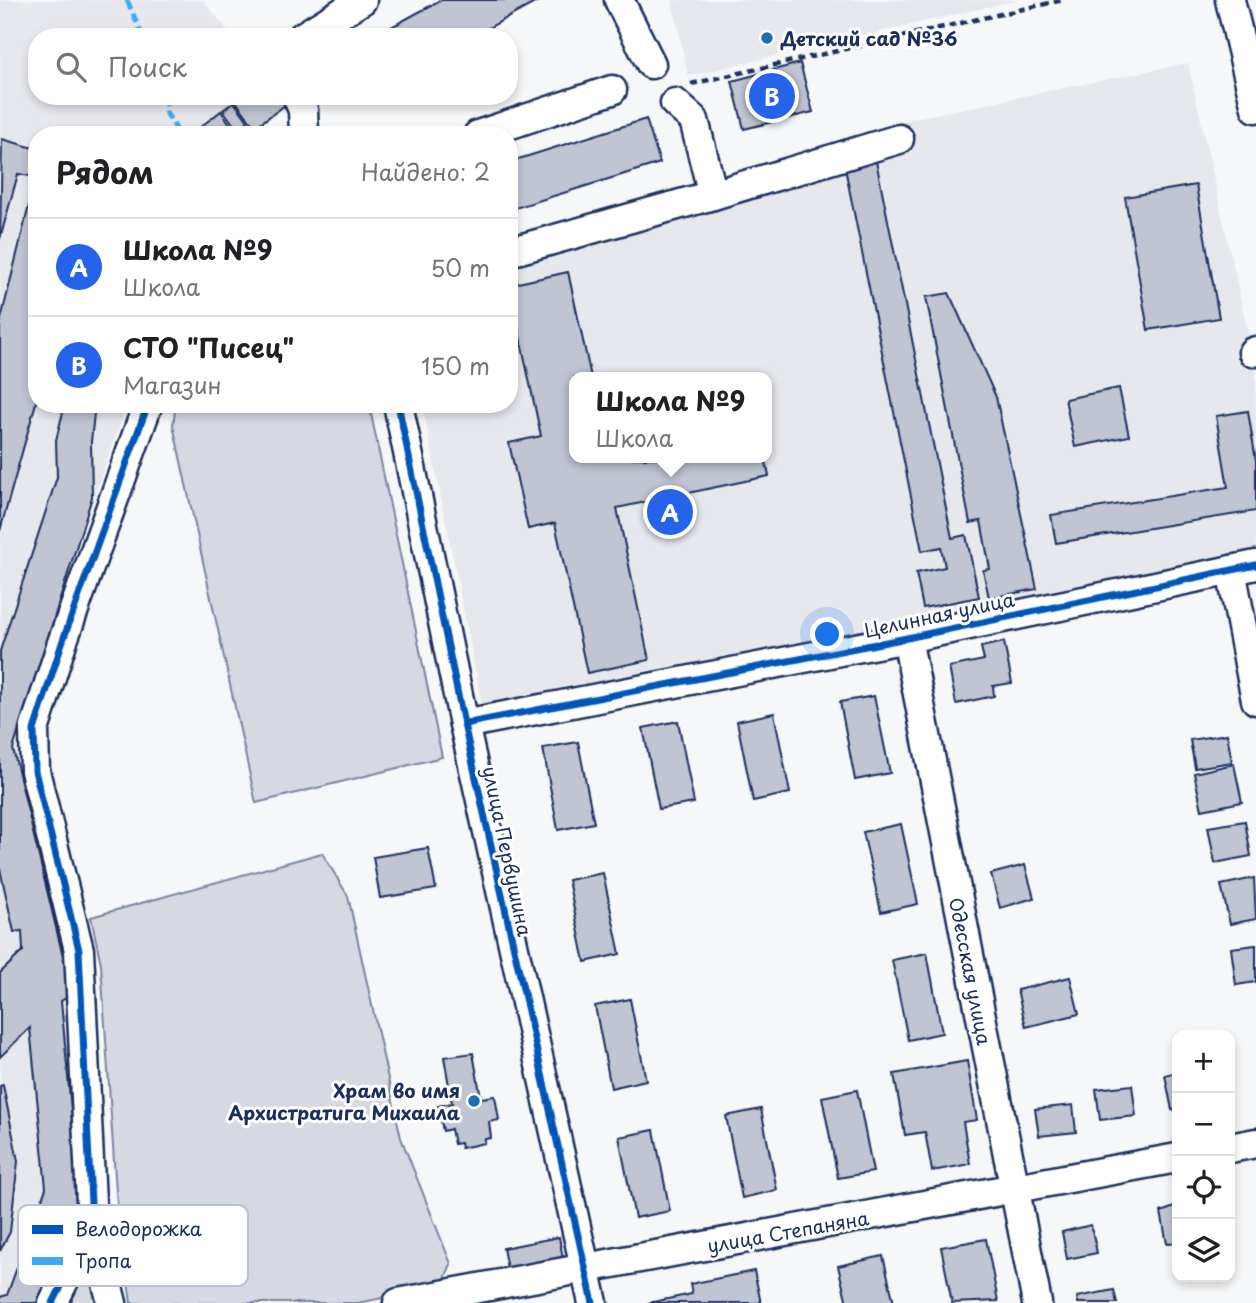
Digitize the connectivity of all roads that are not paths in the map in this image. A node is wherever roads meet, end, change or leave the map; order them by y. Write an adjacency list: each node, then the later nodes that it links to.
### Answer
1 (362, 0): 4 (street)
2 (619, 0): 5 (street)
3 (1230, 0): 9 (street)
4 (317, 28)
5 (651, 64)
6 (612, 90): 11 (street)
7 (682, 94): 13 (street)
8 (301, 105): 10 (street)
9 (1256, 108)
10 (304, 126)
11 (505, 126)
12 (900, 139): 13 (street)
13 (713, 195): 14 (street)
14 (518, 249)
15 (145, 413): 25 (street)
16 (400, 413): 20 (street, улица Первушина)
17 (1243, 567): 18 (street, Целинная улица); 19 (street)
18 (907, 638): 20 (street, Целинная улица); 24 (street, Одесская улица)
19 (1256, 700)
20 (464, 724): 26 (street, улица Первушина)
21 (1256, 1143): 22 (street)
22 (1235, 1147)
23 (1172, 1159): 24 (street, улица Степаняна)
24 (1013, 1190): 26 (street, улица Степаняна); 33 (street, Одесская улица)
25 (91, 1205)
26 (584, 1268): 31 (street, улица Степаняна); 32 (street, улица Первушина)
27 (61, 1286): 29 (street)
28 (108, 1286): 30 (street)
29 (53, 1303)
30 (112, 1303)
31 (398, 1303)
32 (593, 1303)
33 (1037, 1303)

